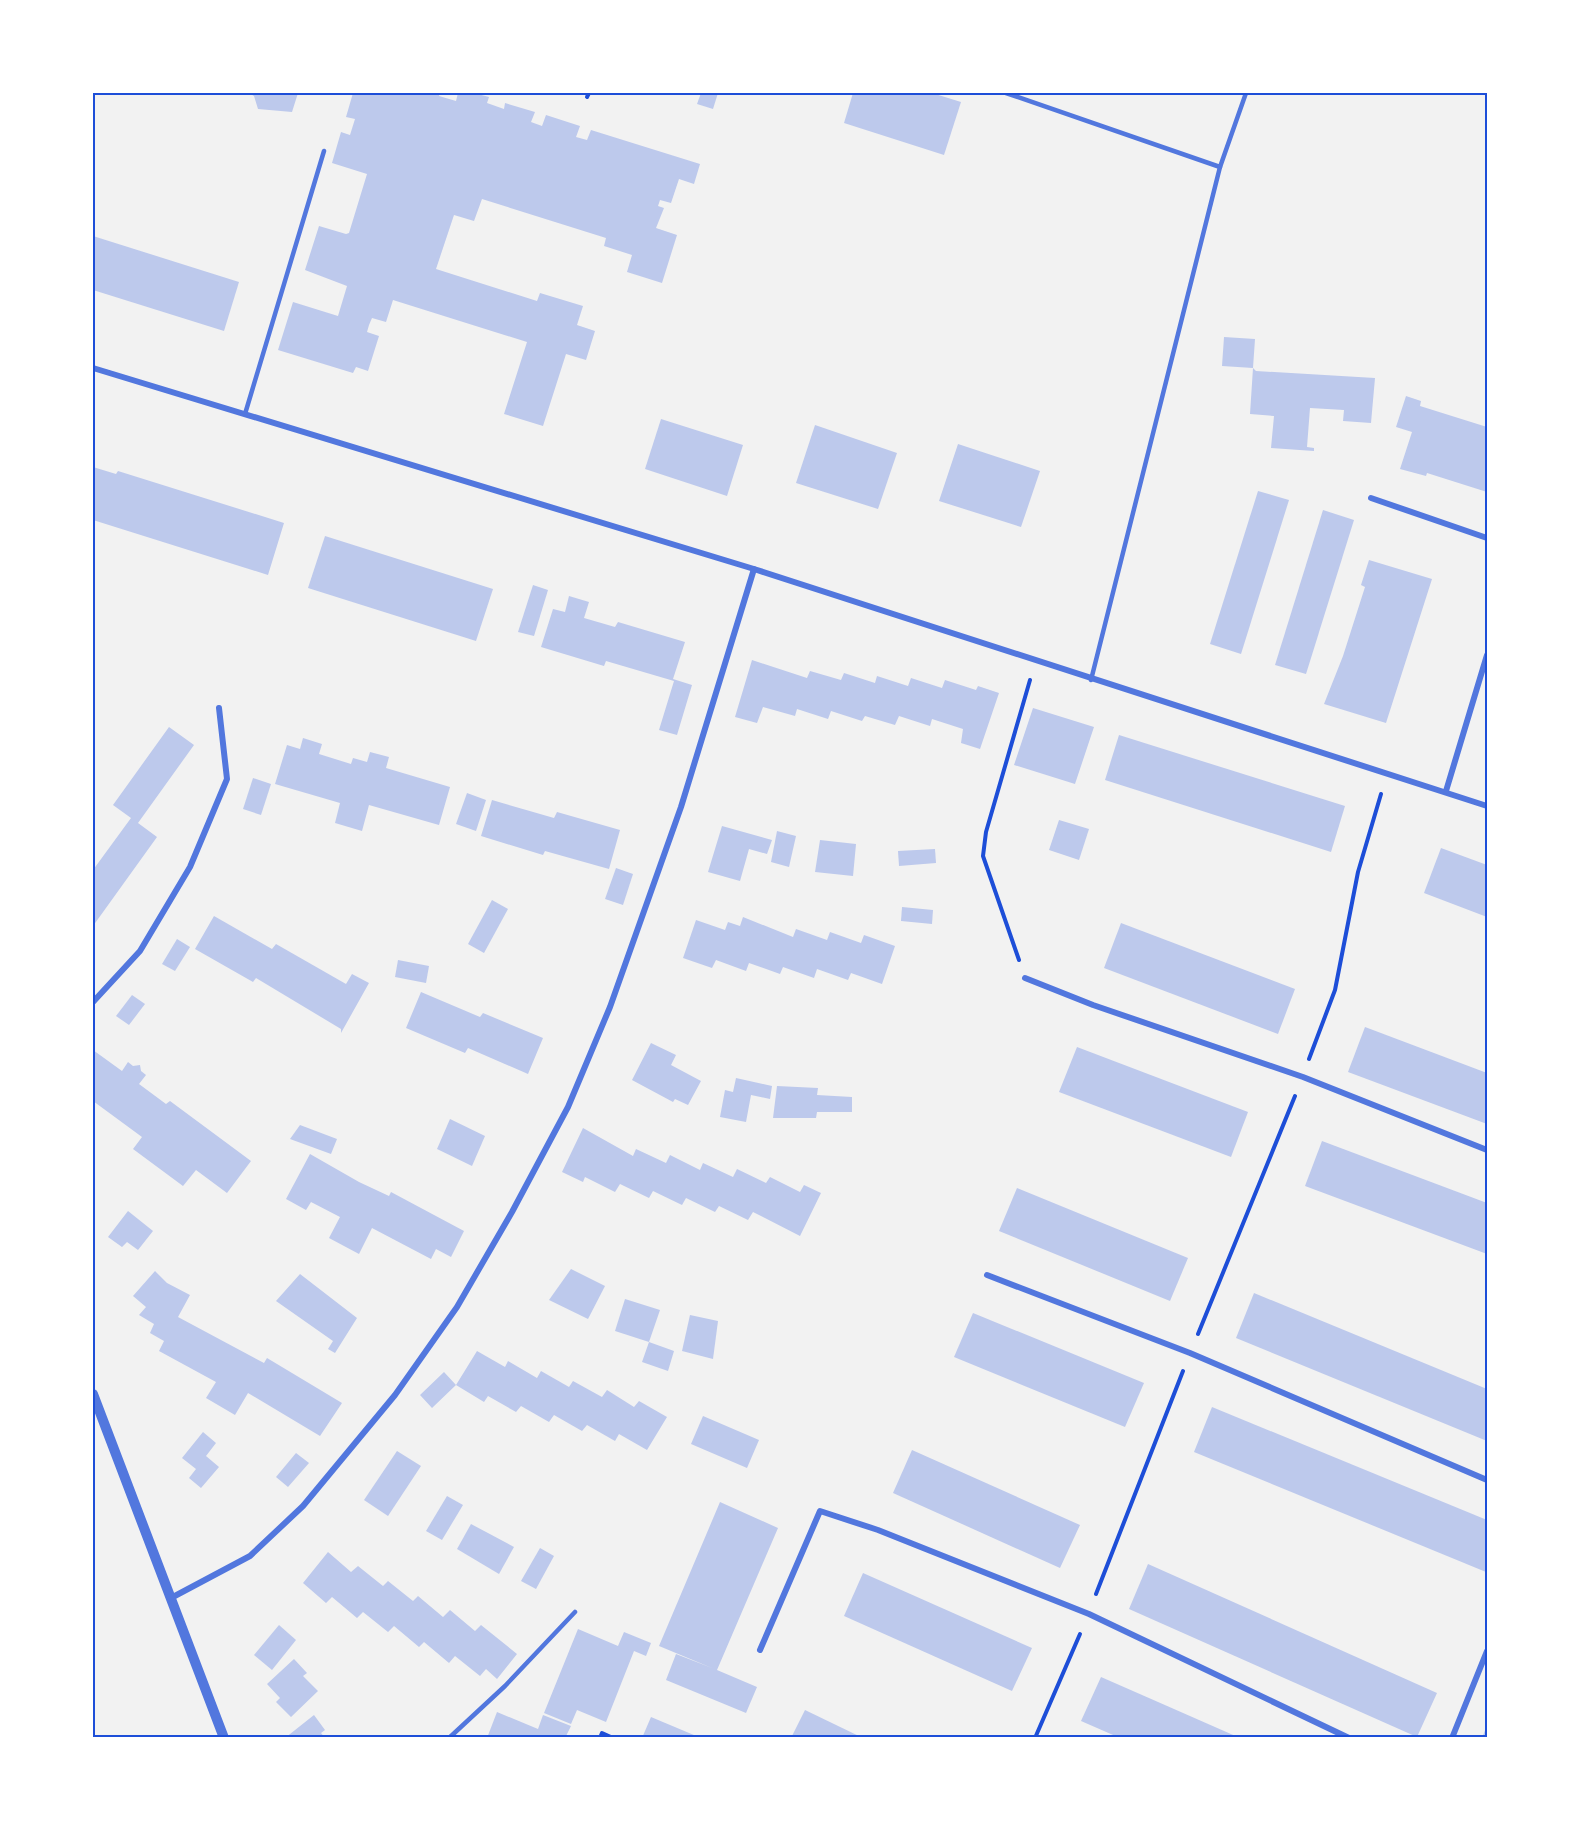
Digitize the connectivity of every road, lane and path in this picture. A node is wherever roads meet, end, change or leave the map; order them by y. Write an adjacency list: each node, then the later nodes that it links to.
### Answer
1 (1006, 93): 4 (lane)
2 (1246, 93): 4 (lane)
3 (324, 151): 6 (lane)
4 (1220, 167): 12 (lane)
5 (93, 368): 6 (street)
6 (245, 414): 9 (street)
7 (1371, 498): 8 (street)
8 (1487, 538)
9 (754, 569): 11 (street); 25 (street)
10 (1487, 655): 15 (street)
11 (1035, 662): 12 (street); 17 (path)
12 (1091, 680): 14 (street)
13 (219, 708): 18 (street)
14 (1388, 774): 15 (street); 19 (path)
15 (1446, 791): 16 (street)
16 (1487, 806)
17 (1025, 978): 19 (street)
18 (93, 1002)
19 (1303, 1077): 20 (street); 22 (path)
20 (1487, 1150)
21 (987, 1275): 22 (street)
22 (1190, 1353): 24 (street); 27 (path)
23 (93, 1394): 25 (street)
24 (1487, 1480)
25 (171, 1598): 30 (street)
26 (575, 1612): 31 (lane)
27 (1089, 1614): 28 (street); 34 (path); 35 (street)
28 (760, 1650)
29 (1487, 1651): 36 (street)
30 (224, 1738)
31 (449, 1738)
32 (600, 1738): 33 (path)
33 (613, 1738)
34 (1035, 1738)
35 (1349, 1738)
36 (1452, 1738)

